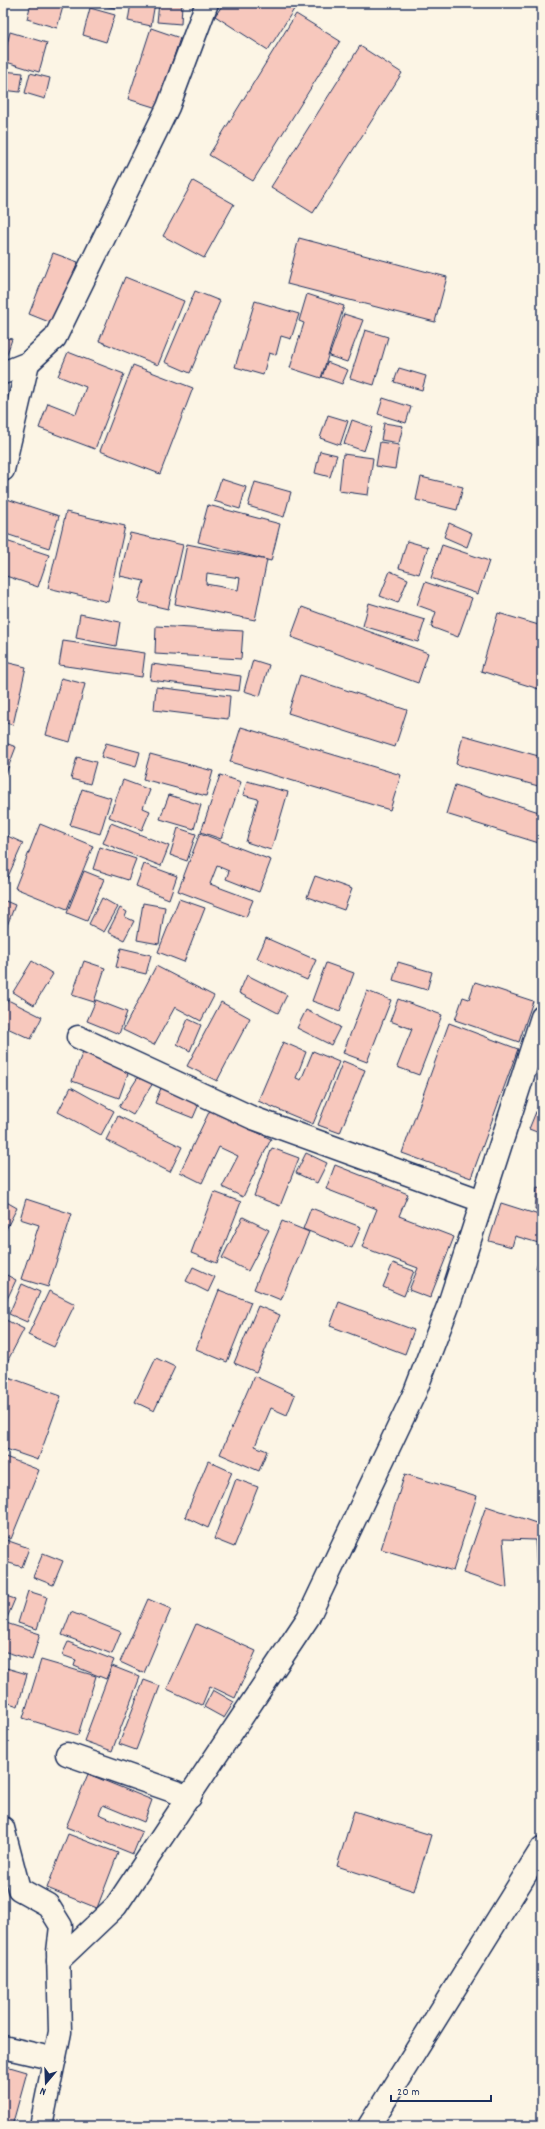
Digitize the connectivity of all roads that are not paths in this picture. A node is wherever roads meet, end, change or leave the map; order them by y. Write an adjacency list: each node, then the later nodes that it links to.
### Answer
1 (207, 3): 2 (street)
2 (28, 363): 3 (street); 4 (street)
3 (3, 373)
4 (3, 470)
5 (542, 1017): 7 (street)
6 (78, 1037): 7 (street)
7 (482, 1201): 9 (street)
8 (67, 1754): 9 (street)
9 (190, 1797): 12 (street)
10 (3, 1828): 12 (street)
11 (542, 1848): 16 (street)
12 (58, 1961): 14 (street)
13 (3, 2047): 14 (street)
14 (55, 2059): 15 (street)
15 (41, 2126)
16 (369, 2126)

